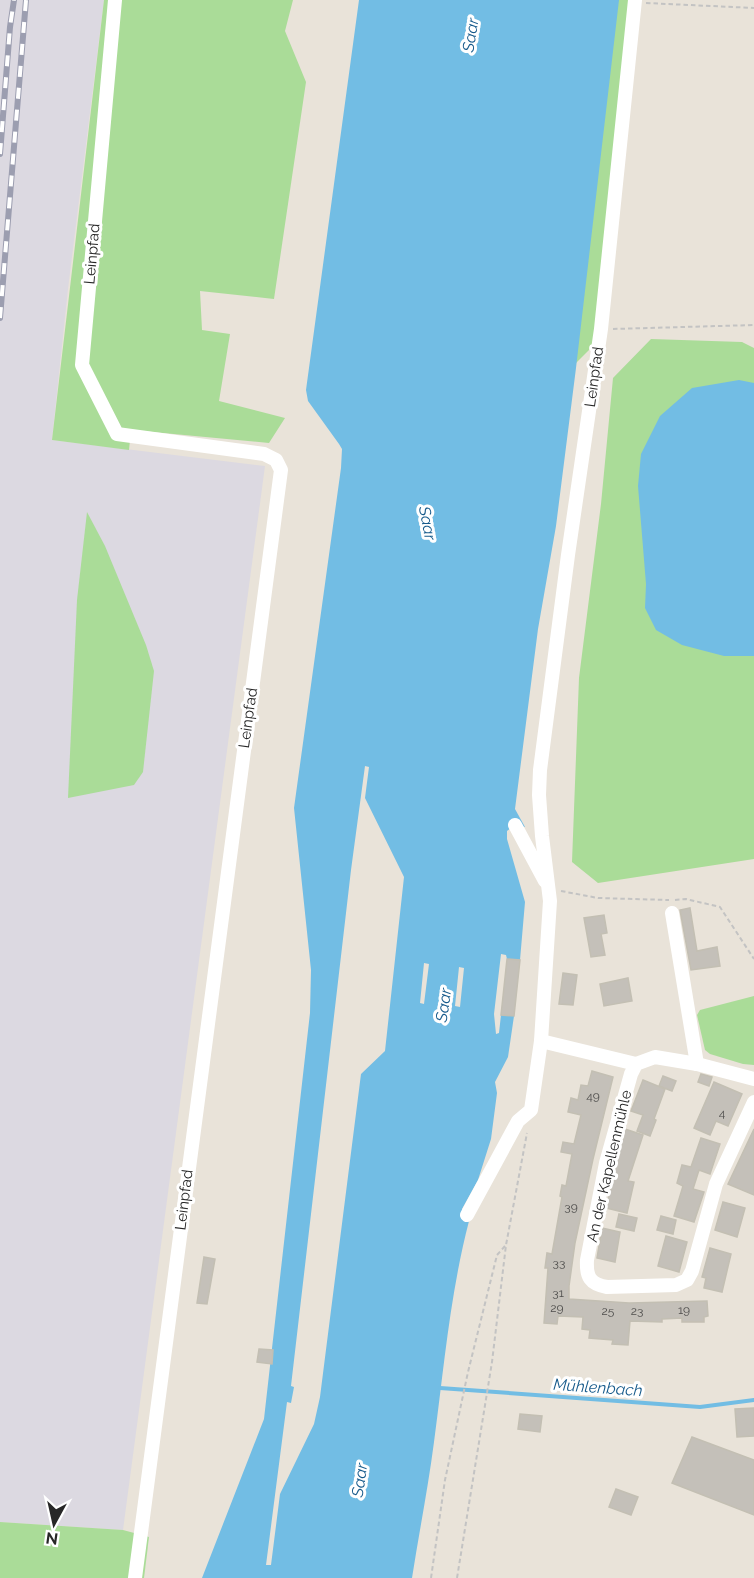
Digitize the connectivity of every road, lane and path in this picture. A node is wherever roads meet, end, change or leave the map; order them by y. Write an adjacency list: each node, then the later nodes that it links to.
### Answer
1 (115, 0): 18 (street, Leinpfad)
2 (635, 1): 3 (path); 5 (street, Leinpfad)
3 (754, 8)
4 (754, 326): 5 (path)
5 (601, 329): 7 (street, Leinpfad)
6 (515, 825): 7 (street)
7 (550, 890): 9 (path); 10 (street, Leinpfad)
8 (672, 913): 12 (street)
9 (754, 960)
10 (541, 1041): 11 (street); 16 (street, Leinpfad)
11 (636, 1064): 12 (street); 14 (street, An der Kapellenmühle)
12 (697, 1064): 13 (street)
13 (754, 1079)
14 (754, 1102)
15 (527, 1132): 17 (path)
16 (467, 1215)
17 (506, 1245): 19 (path); 20 (path)
18 (135, 1578)
19 (431, 1578)
20 (457, 1578)

